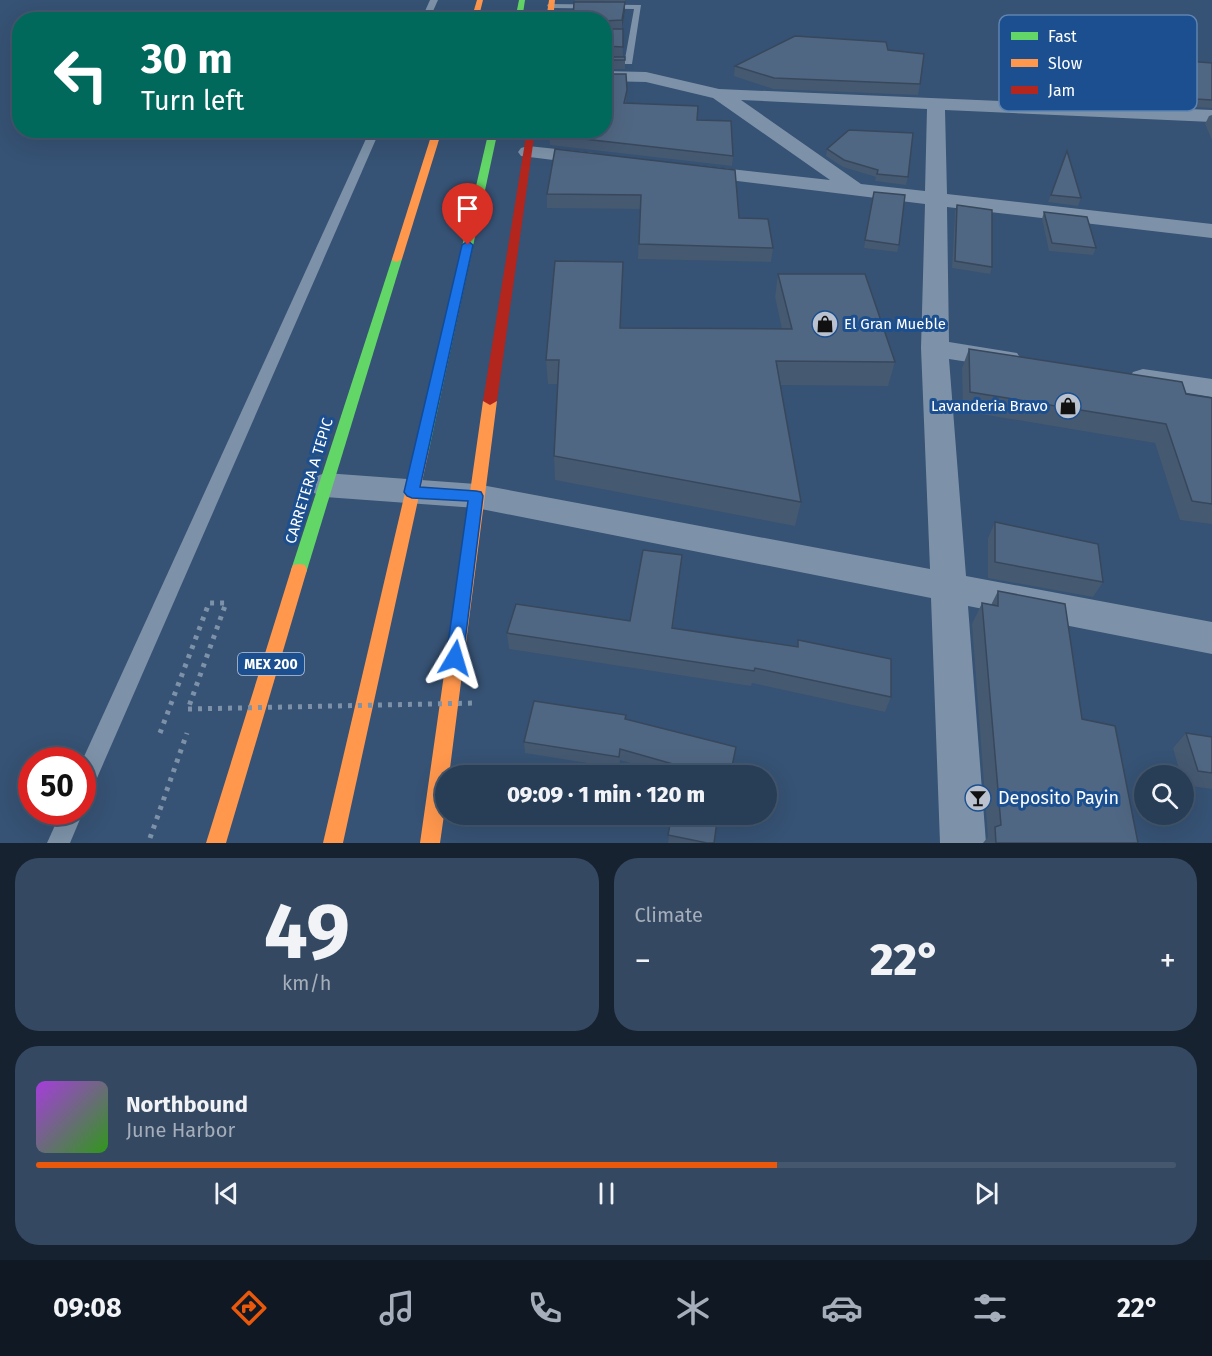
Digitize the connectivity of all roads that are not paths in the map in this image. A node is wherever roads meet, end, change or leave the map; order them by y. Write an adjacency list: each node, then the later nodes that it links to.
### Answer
1 (551, 8): 2 (lane)
2 (634, 33): 3 (lane); 4 (lane)
3 (624, 34)
4 (612, 61)
5 (612, 76): 6 (street)
6 (719, 94): 7 (street); 20 (street)
7 (936, 105): 8 (street); 21 (street)
8 (999, 108)
9 (1087, 111): 10 (street)
10 (1212, 116)
11 (371, 138): 34 (lane)
12 (435, 138): 23 (main road, CARRETERA A TEPIC / MEX 200)
13 (492, 138): 17 (main road)
14 (496, 138): 17 (main road)
15 (530, 138): 16 (main road)
16 (528, 152): 18 (street); 31 (main road)
17 (488, 155): 30 (main road)
18 (610, 161)
19 (680, 169): 20 (street)
20 (855, 188): 21 (street)
21 (934, 197): 22 (street); 24 (street)
22 (1212, 231)
23 (396, 264): 25 (main road); 29 (main road, CARRETERA A TEPIC / MEX 200)
24 (935, 348): 26 (street); 32 (street)
25 (350, 362)
26 (1028, 362)
27 (1120, 375): 28 (street)
28 (1212, 388)
29 (319, 482): 30 (street); 37 (main road, CARRETERA A TEPIC / MEX 200)
30 (412, 492): 31 (street); 38 (main road)
31 (476, 496): 32 (street); 39 (main road)
32 (950, 586): 33 (street); 40 (street)
33 (1212, 638)
34 (96, 755)
35 (66, 825): 36 (lane)
36 (58, 843)
37 (216, 843)
38 (333, 843)
39 (430, 843)
40 (963, 843)

